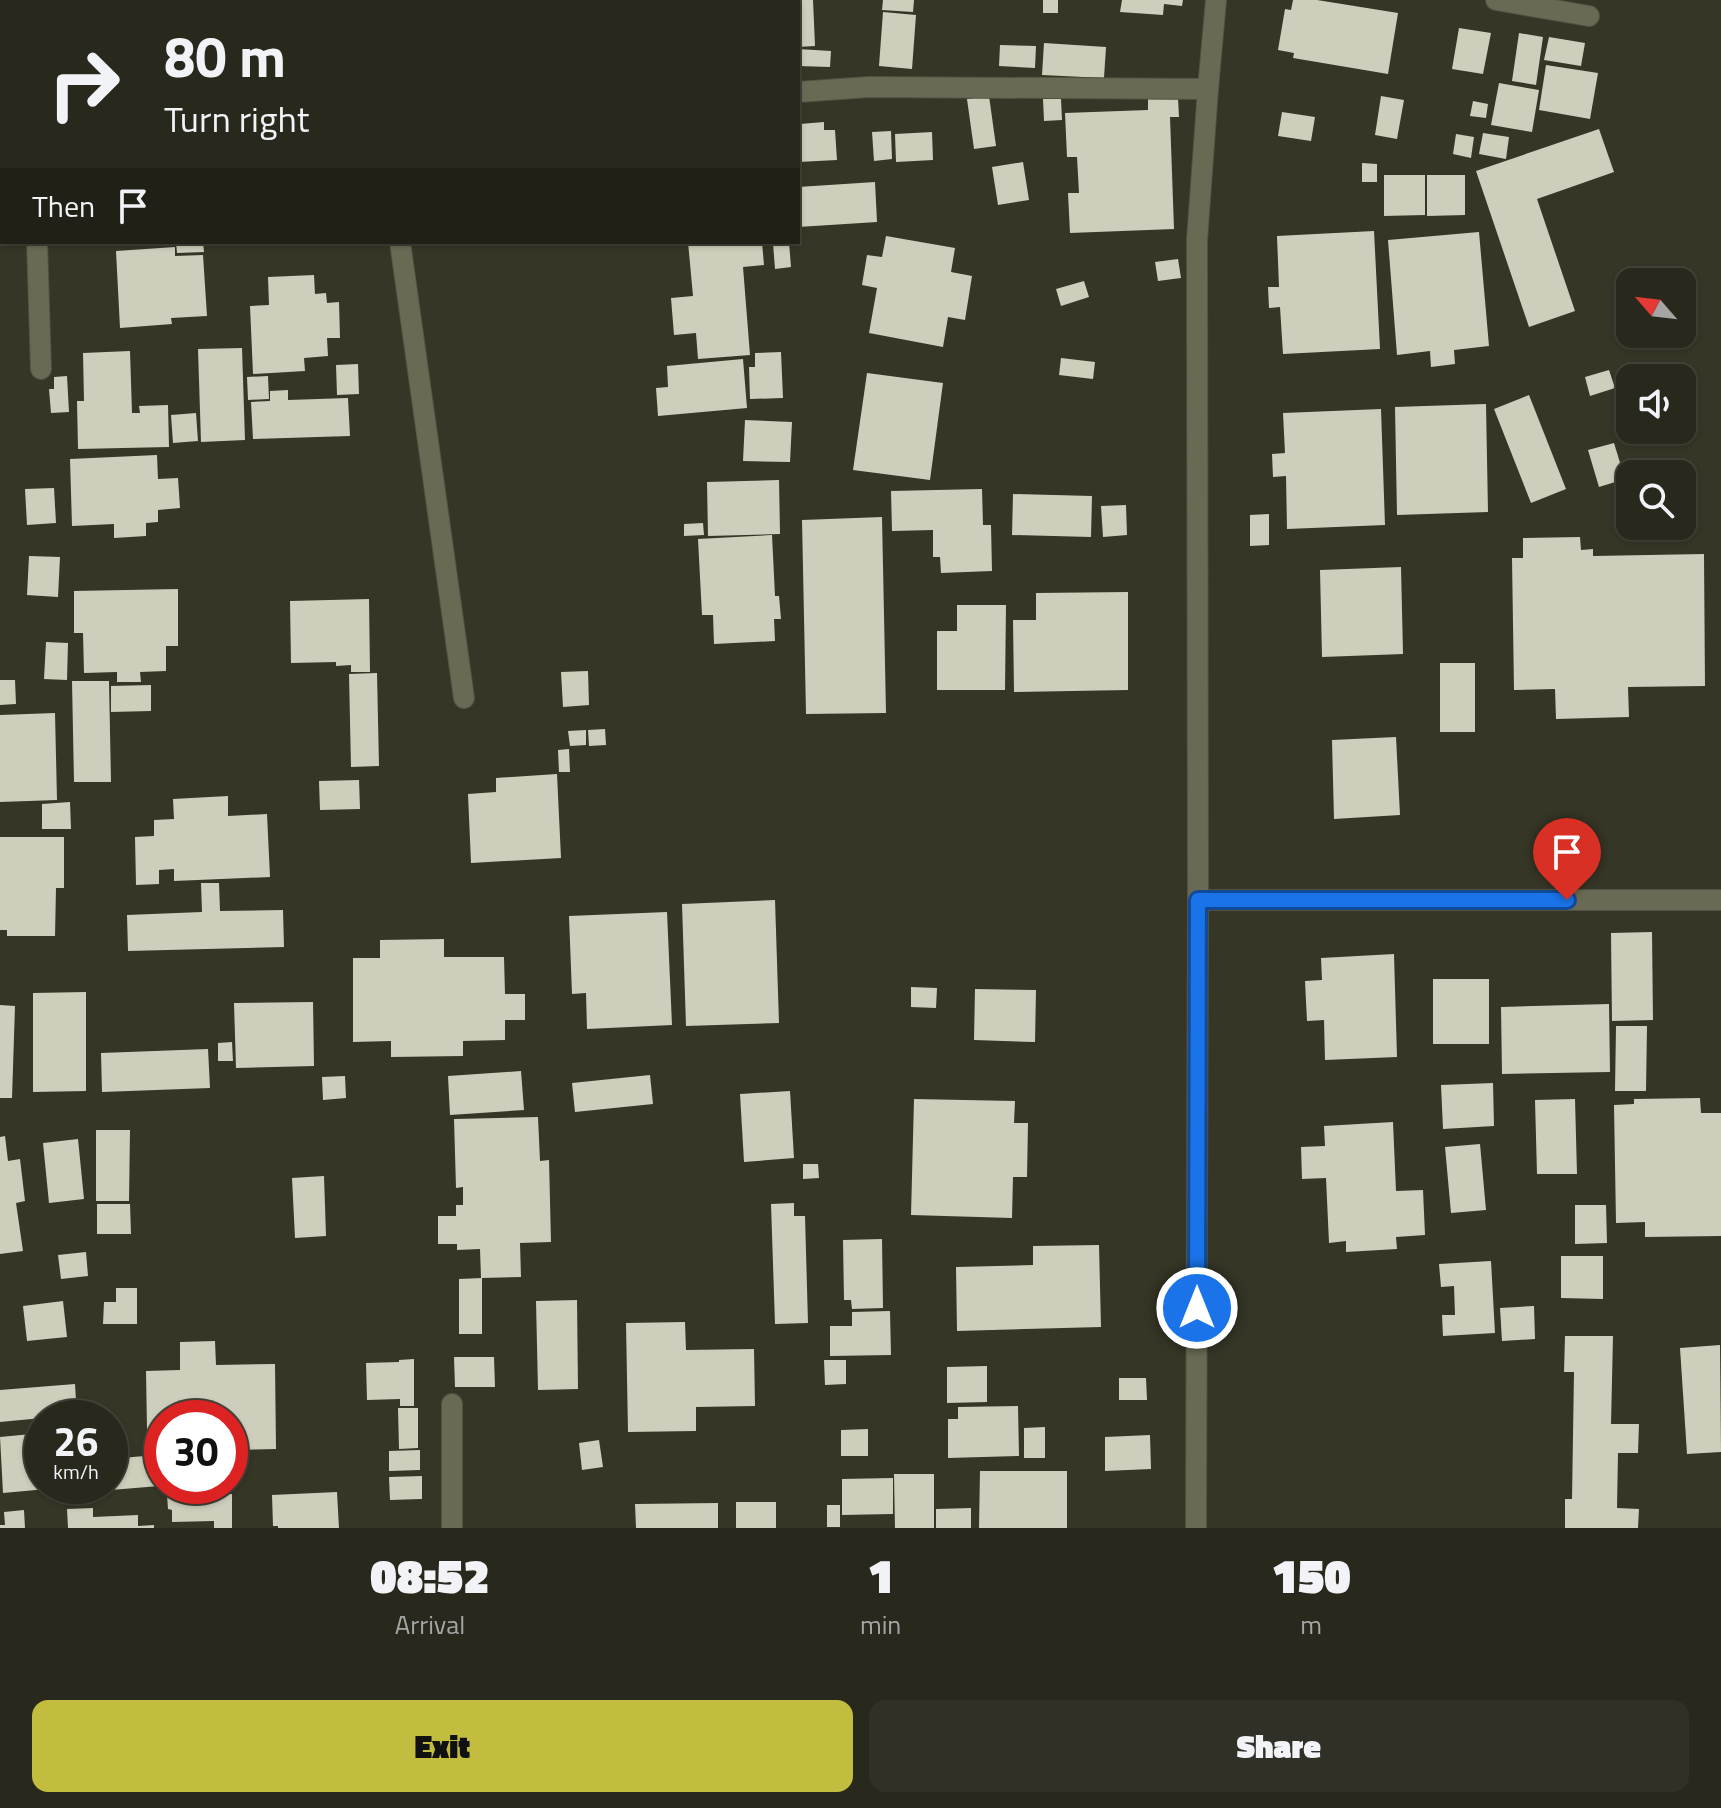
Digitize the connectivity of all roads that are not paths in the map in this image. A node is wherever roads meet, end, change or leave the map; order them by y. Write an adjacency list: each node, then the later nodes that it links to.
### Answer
1 (1216, 0): 4 (street)
2 (1496, 0): 3 (street)
3 (1589, 16)
4 (1208, 89): 5 (street); 10 (street)
5 (800, 92)
6 (37, 244): 8 (street)
7 (400, 244): 9 (street)
8 (41, 369)
9 (464, 698)
10 (1198, 900): 11 (street); 14 (street)
11 (1721, 900)
12 (452, 1404): 13 (street)
13 (452, 1528)
14 (1196, 1528)

